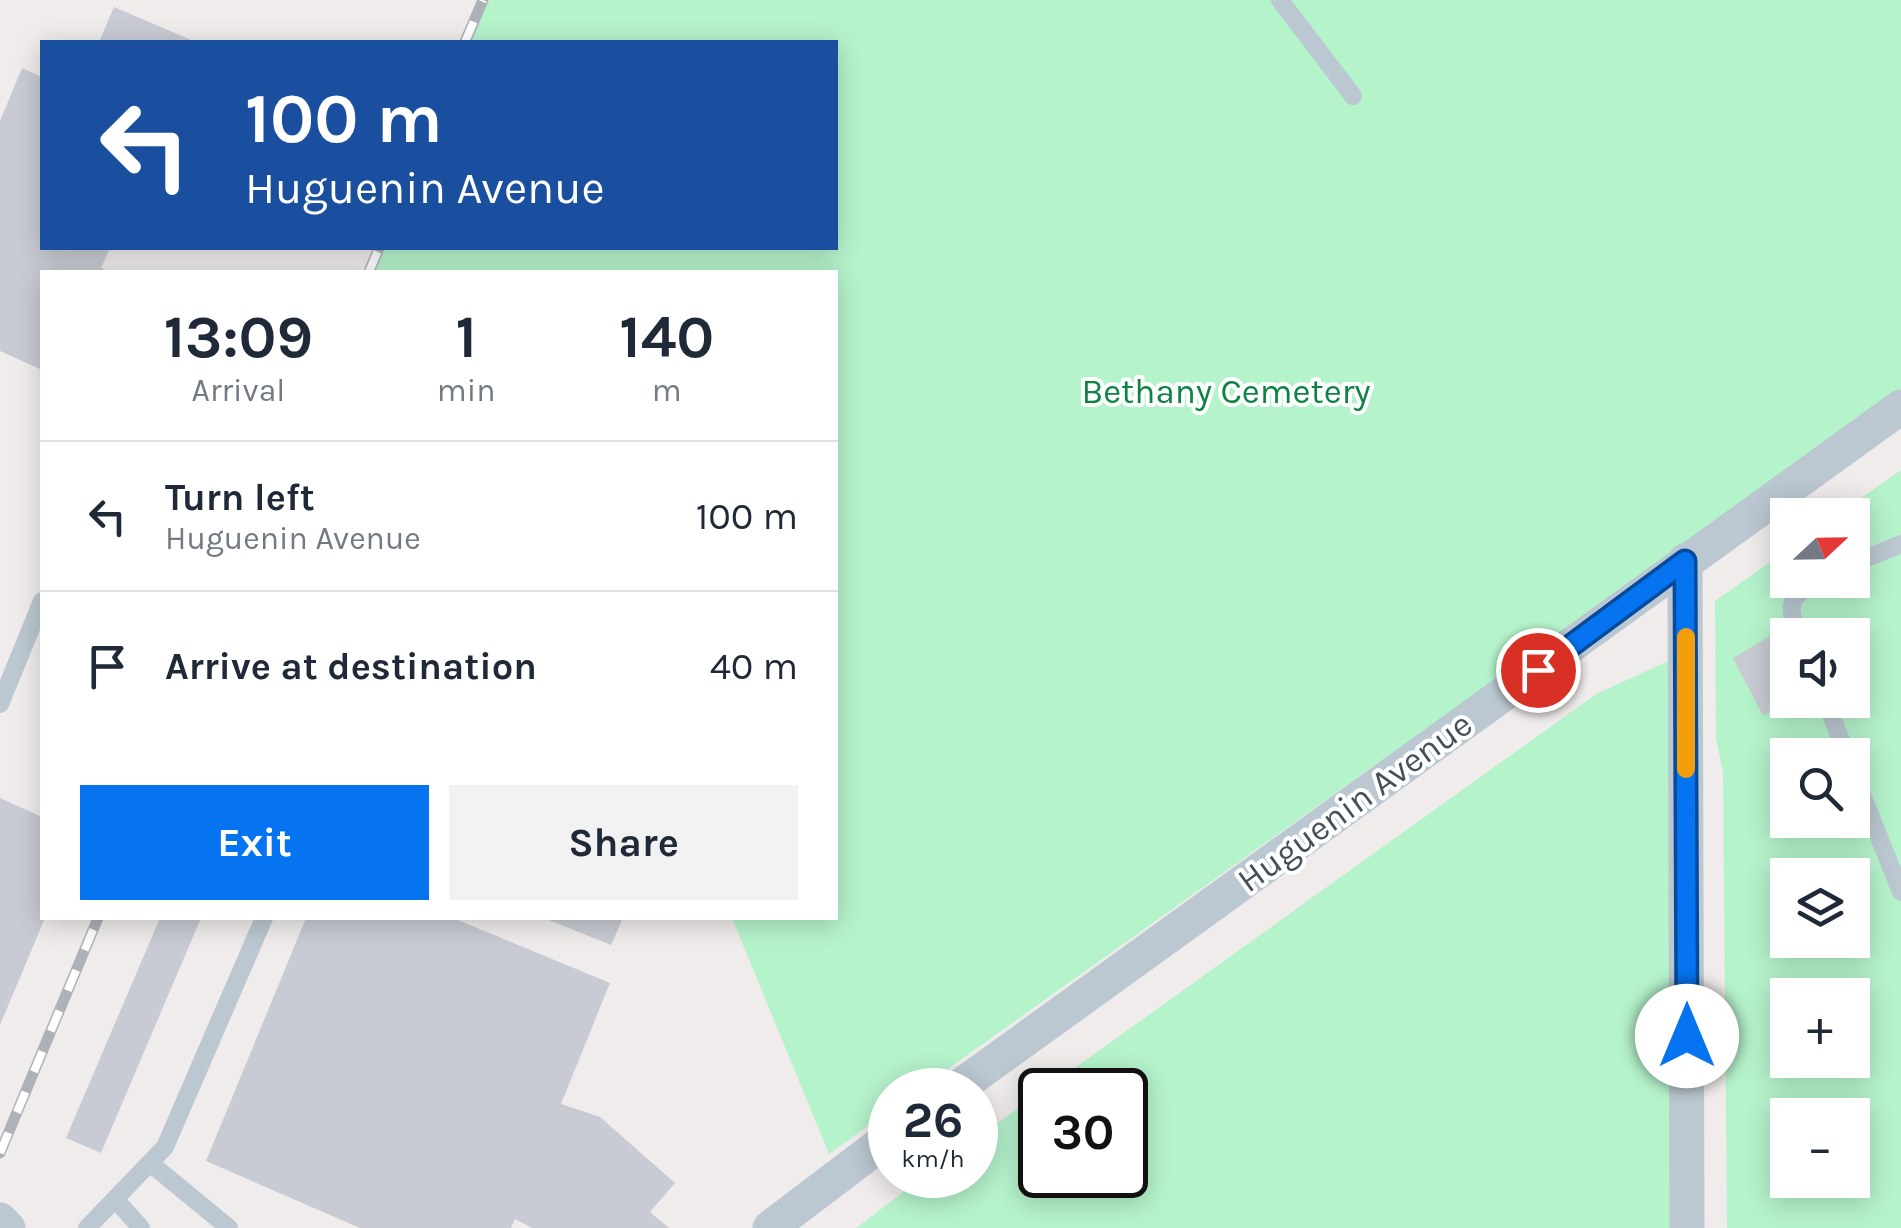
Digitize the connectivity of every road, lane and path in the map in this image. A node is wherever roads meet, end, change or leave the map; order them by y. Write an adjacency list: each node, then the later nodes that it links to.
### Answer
1 (1280, 0): 2 (lane)
2 (1352, 96)
3 (1901, 407): 6 (street, Huguenin Avenue)
4 (1900, 546): 5 (lane)
5 (1870, 557)
6 (1685, 561): 12 (street, Huguenin Avenue); 22 (street)
7 (40, 606): 8 (lane)
8 (0, 702)
9 (1870, 815): 10 (lane)
10 (1901, 892)
11 (263, 920): 14 (lane)
12 (985, 1068)
13 (868, 1153): 21 (street)
14 (150, 1163): 15 (lane); 20 (lane)
15 (114, 1199): 18 (lane); 19 (lane)
16 (0, 1220): 17 (street)
17 (8, 1228)
18 (87, 1228)
19 (141, 1228)
20 (229, 1228)
21 (770, 1228)
22 (1688, 1228)

